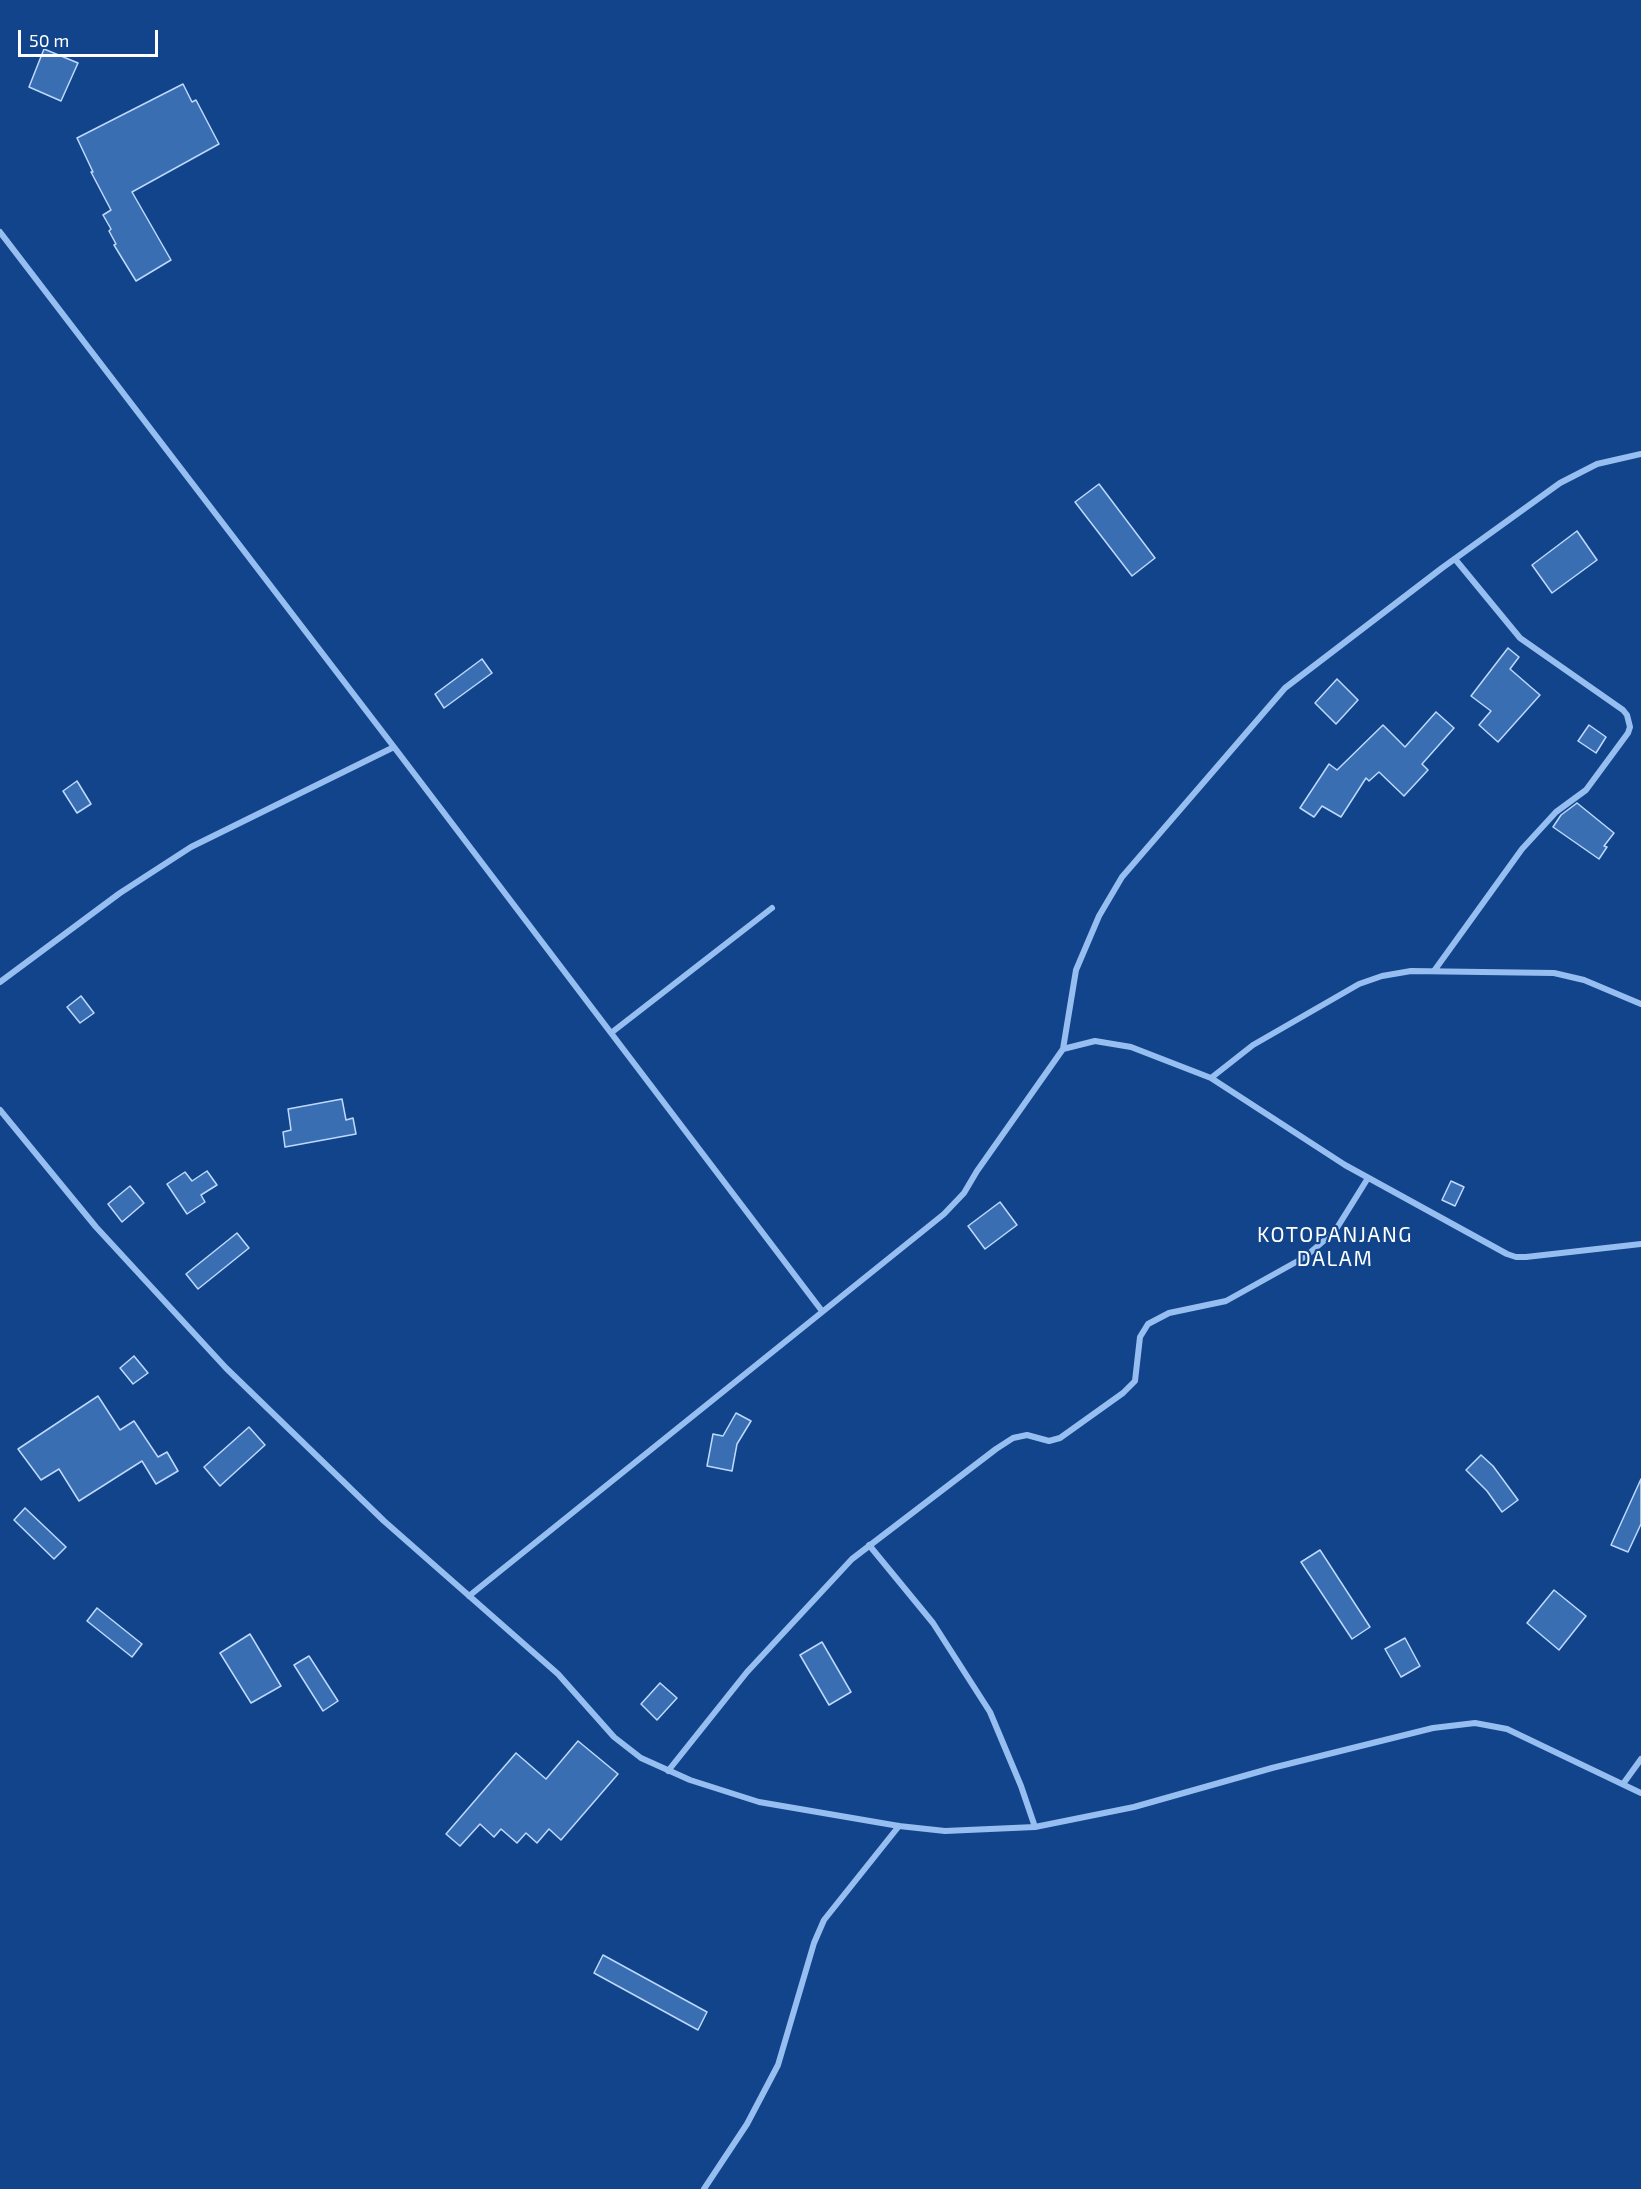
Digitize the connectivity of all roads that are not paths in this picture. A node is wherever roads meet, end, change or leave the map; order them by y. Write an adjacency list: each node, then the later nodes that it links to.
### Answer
1 (0, 232): 4 (street)
2 (1641, 454): 3 (street)
3 (1455, 559): 6 (street); 10 (street)
4 (394, 747): 7 (street); 9 (street)
5 (772, 908): 9 (street)
6 (1434, 971): 8 (street); 11 (street)
7 (0, 982)
8 (1641, 1004)
9 (611, 1033): 15 (street)
10 (1063, 1049): 11 (street); 15 (street)
11 (1211, 1078): 13 (street)
12 (0, 1110): 17 (street)
13 (1368, 1178): 14 (street); 16 (street)
14 (1641, 1244)
15 (822, 1311): 17 (street)
16 (869, 1545): 19 (street); 23 (street)
17 (469, 1596): 19 (street)
18 (1641, 1759): 20 (street)
19 (668, 1771): 22 (street)
20 (1623, 1784): 21 (street); 23 (street)
21 (1641, 1793)
22 (899, 1826): 23 (street); 24 (street)
23 (1035, 1827)
24 (704, 2189)

